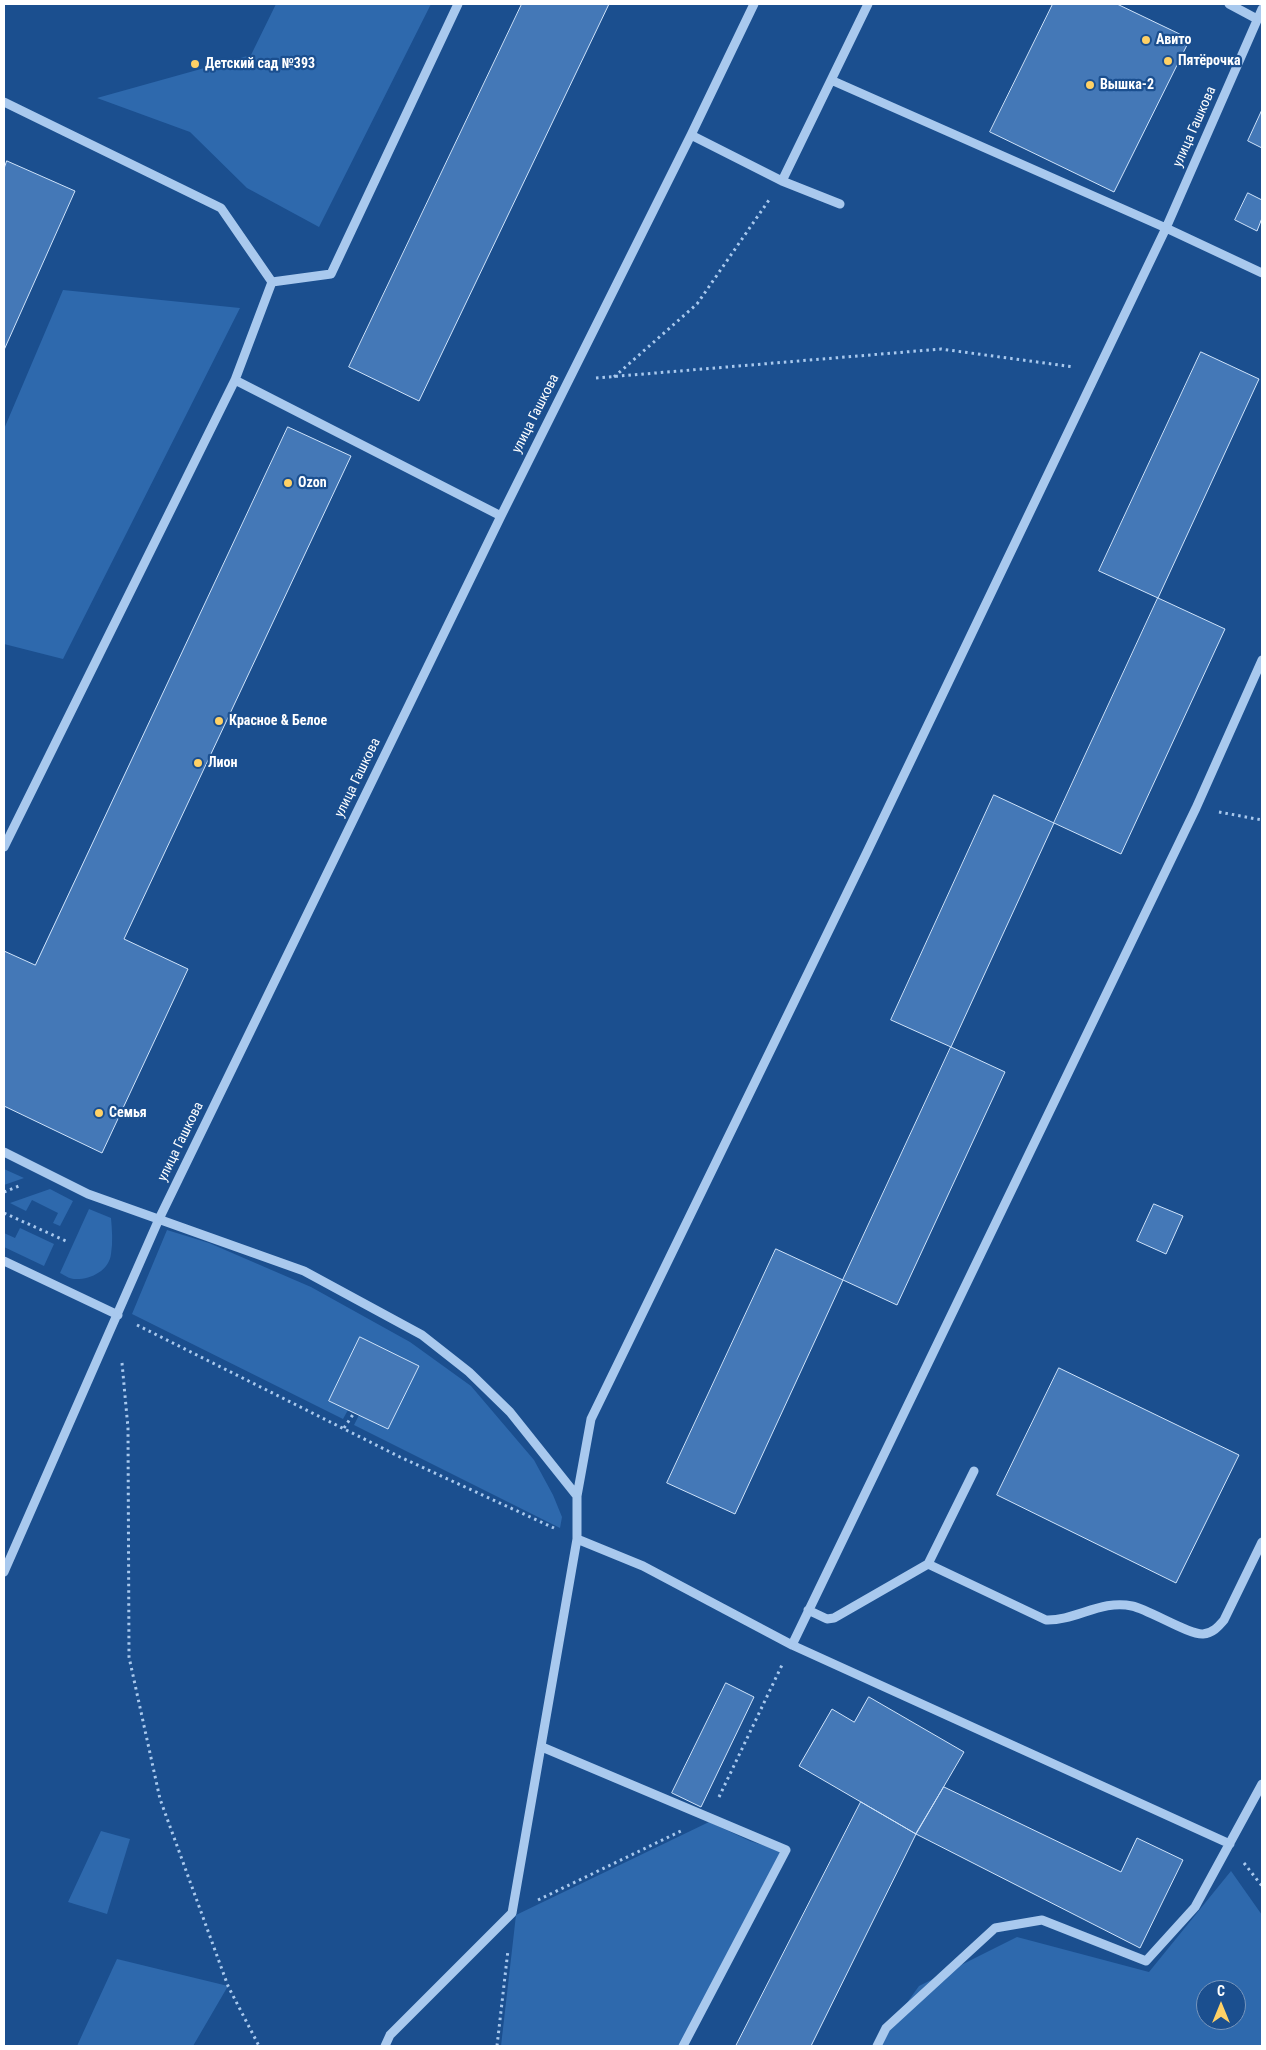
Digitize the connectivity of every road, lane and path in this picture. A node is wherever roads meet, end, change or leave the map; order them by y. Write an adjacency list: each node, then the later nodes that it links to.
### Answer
1 (458, 4): 14 (street)
2 (754, 4): 9 (street, улица Гашкова)
3 (868, 4): 7 (street)
4 (1229, 4): 6 (street)
5 (1262, 9): 6 (street, улица Гашкова)
6 (1258, 19): 12 (street, улица Гашкова)
7 (831, 80): 10 (street); 12 (street)
8 (4, 102): 14 (street)
9 (691, 135): 10 (street); 18 (street, улица Гашкова)
10 (782, 181): 11 (street); 16 (path)
11 (840, 204)
12 (1166, 228): 13 (street); 15 (street, улица Гашкова)
13 (1262, 273)
14 (272, 282): 17 (street)
15 (1097, 371): 16 (path); 34 (street, улица Гашкова)
16 (614, 377): 18 (path)
17 (235, 380): 19 (street); 23 (street)
18 (568, 381): 19 (street, улица Гашкова)
19 (501, 516): 26 (street, улица Гашкова)
20 (1262, 660): 21 (street)
21 (1196, 808): 22 (path); 39 (street)
22 (1262, 820)
23 (4, 848)
24 (4, 1152): 26 (street)
25 (4, 1213): 27 (path)
26 (160, 1219): 29 (street, улица Гашкова); 34 (street)
27 (66, 1241)
28 (4, 1261): 29 (street)
29 (118, 1315): 32 (path); 38 (street, улица Гашкова)
30 (122, 1362): 45 (path)
31 (354, 1413): 32 (path)
32 (344, 1428): 35 (path)
33 (974, 1471): 37 (street)
34 (577, 1496): 35 (street, улица Гашкова)
35 (577, 1539): 40 (street); 41 (street, улица Гашкова)
36 (1262, 1542): 37 (street)
37 (928, 1564): 39 (street)
38 (4, 1572)
39 (808, 1610): 40 (street)
40 (792, 1645): 43 (street)
41 (542, 1747): 44 (street, улица Гашкова); 48 (street)
42 (1262, 1784): 43 (street)
43 (1230, 1844): 49 (street)
44 (512, 1913): 46 (street); 47 (path)
45 (259, 2046)
46 (385, 2046)
47 (497, 2046)
48 (683, 2046)
49 (877, 2046)

